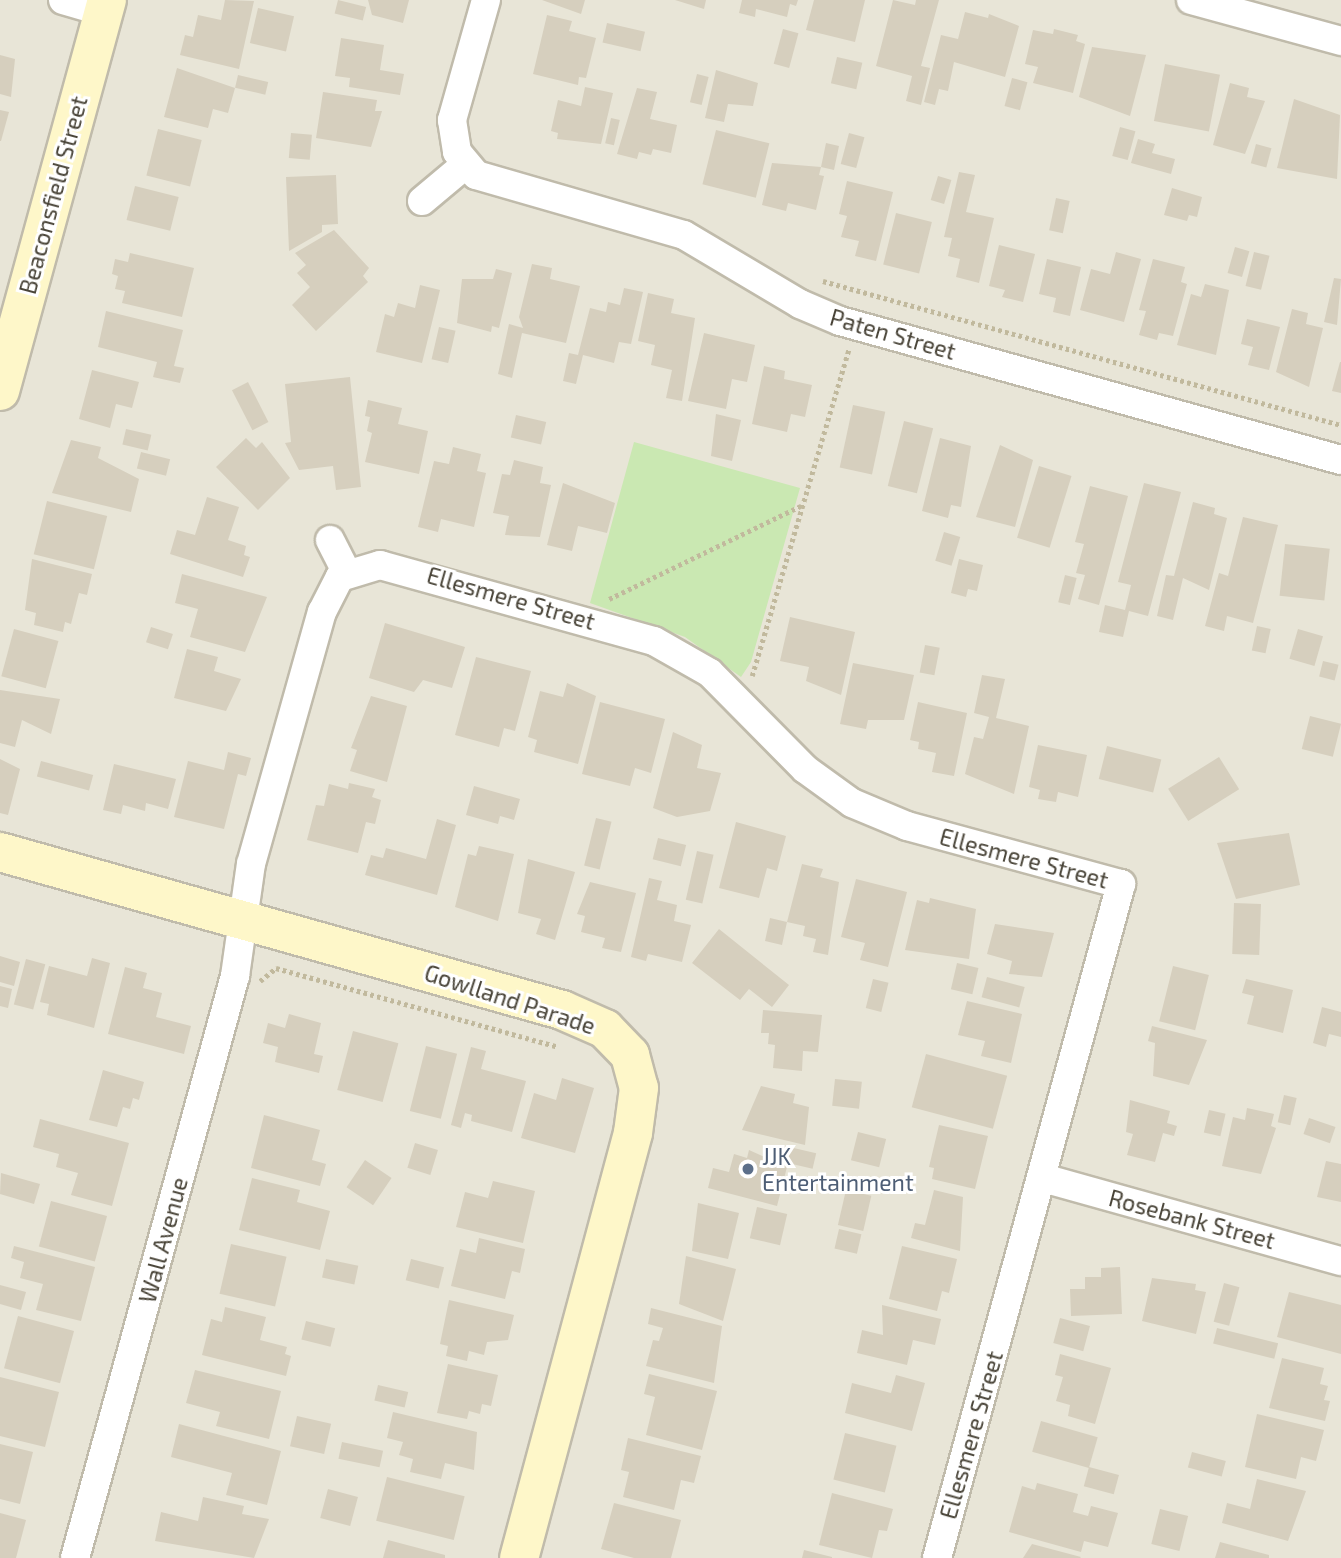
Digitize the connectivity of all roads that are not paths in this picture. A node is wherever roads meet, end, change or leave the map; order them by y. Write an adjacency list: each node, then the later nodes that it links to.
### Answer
1 (63, 0): 4 (street)
2 (486, 0): 6 (street)
3 (1191, 0): 5 (street)
4 (105, 6): 8 (street, Beaconsfield Street)
5 (1341, 41)
6 (465, 165): 7 (street); 9 (street, Paten Street)
7 (422, 201)
8 (0, 391)
9 (1341, 460)
10 (330, 540): 11 (street)
11 (347, 573): 13 (street); 14 (street, Ellesmere Street)
12 (0, 852): 13 (street, Gowlland Parade)
13 (243, 920): 16 (street, Wall Avenue); 17 (street, Gowlland Parade)
14 (1043, 1178): 15 (street, Rosebank Street); 18 (street, Ellesmere Street)
15 (1341, 1261)
16 (75, 1558)
17 (519, 1558)
18 (937, 1558)

